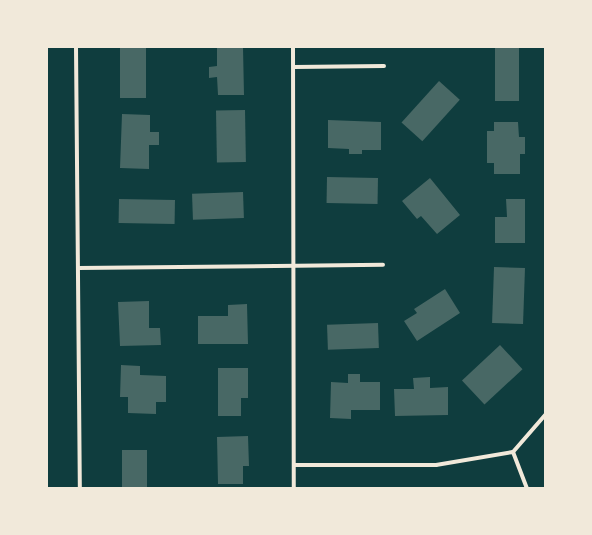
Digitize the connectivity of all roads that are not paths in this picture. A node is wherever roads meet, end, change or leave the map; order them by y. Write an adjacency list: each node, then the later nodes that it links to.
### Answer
1 (76, 47): 7 (street)
2 (294, 47): 4 (street)
3 (384, 66): 4 (street)
4 (294, 67): 6 (street)
5 (383, 265): 6 (street)
6 (294, 266): 7 (street); 10 (street)
7 (78, 268): 11 (street)
8 (545, 415): 9 (street)
9 (513, 452): 10 (street); 13 (street)
10 (294, 465): 12 (street)
11 (80, 488)
12 (294, 488)
13 (527, 488)

